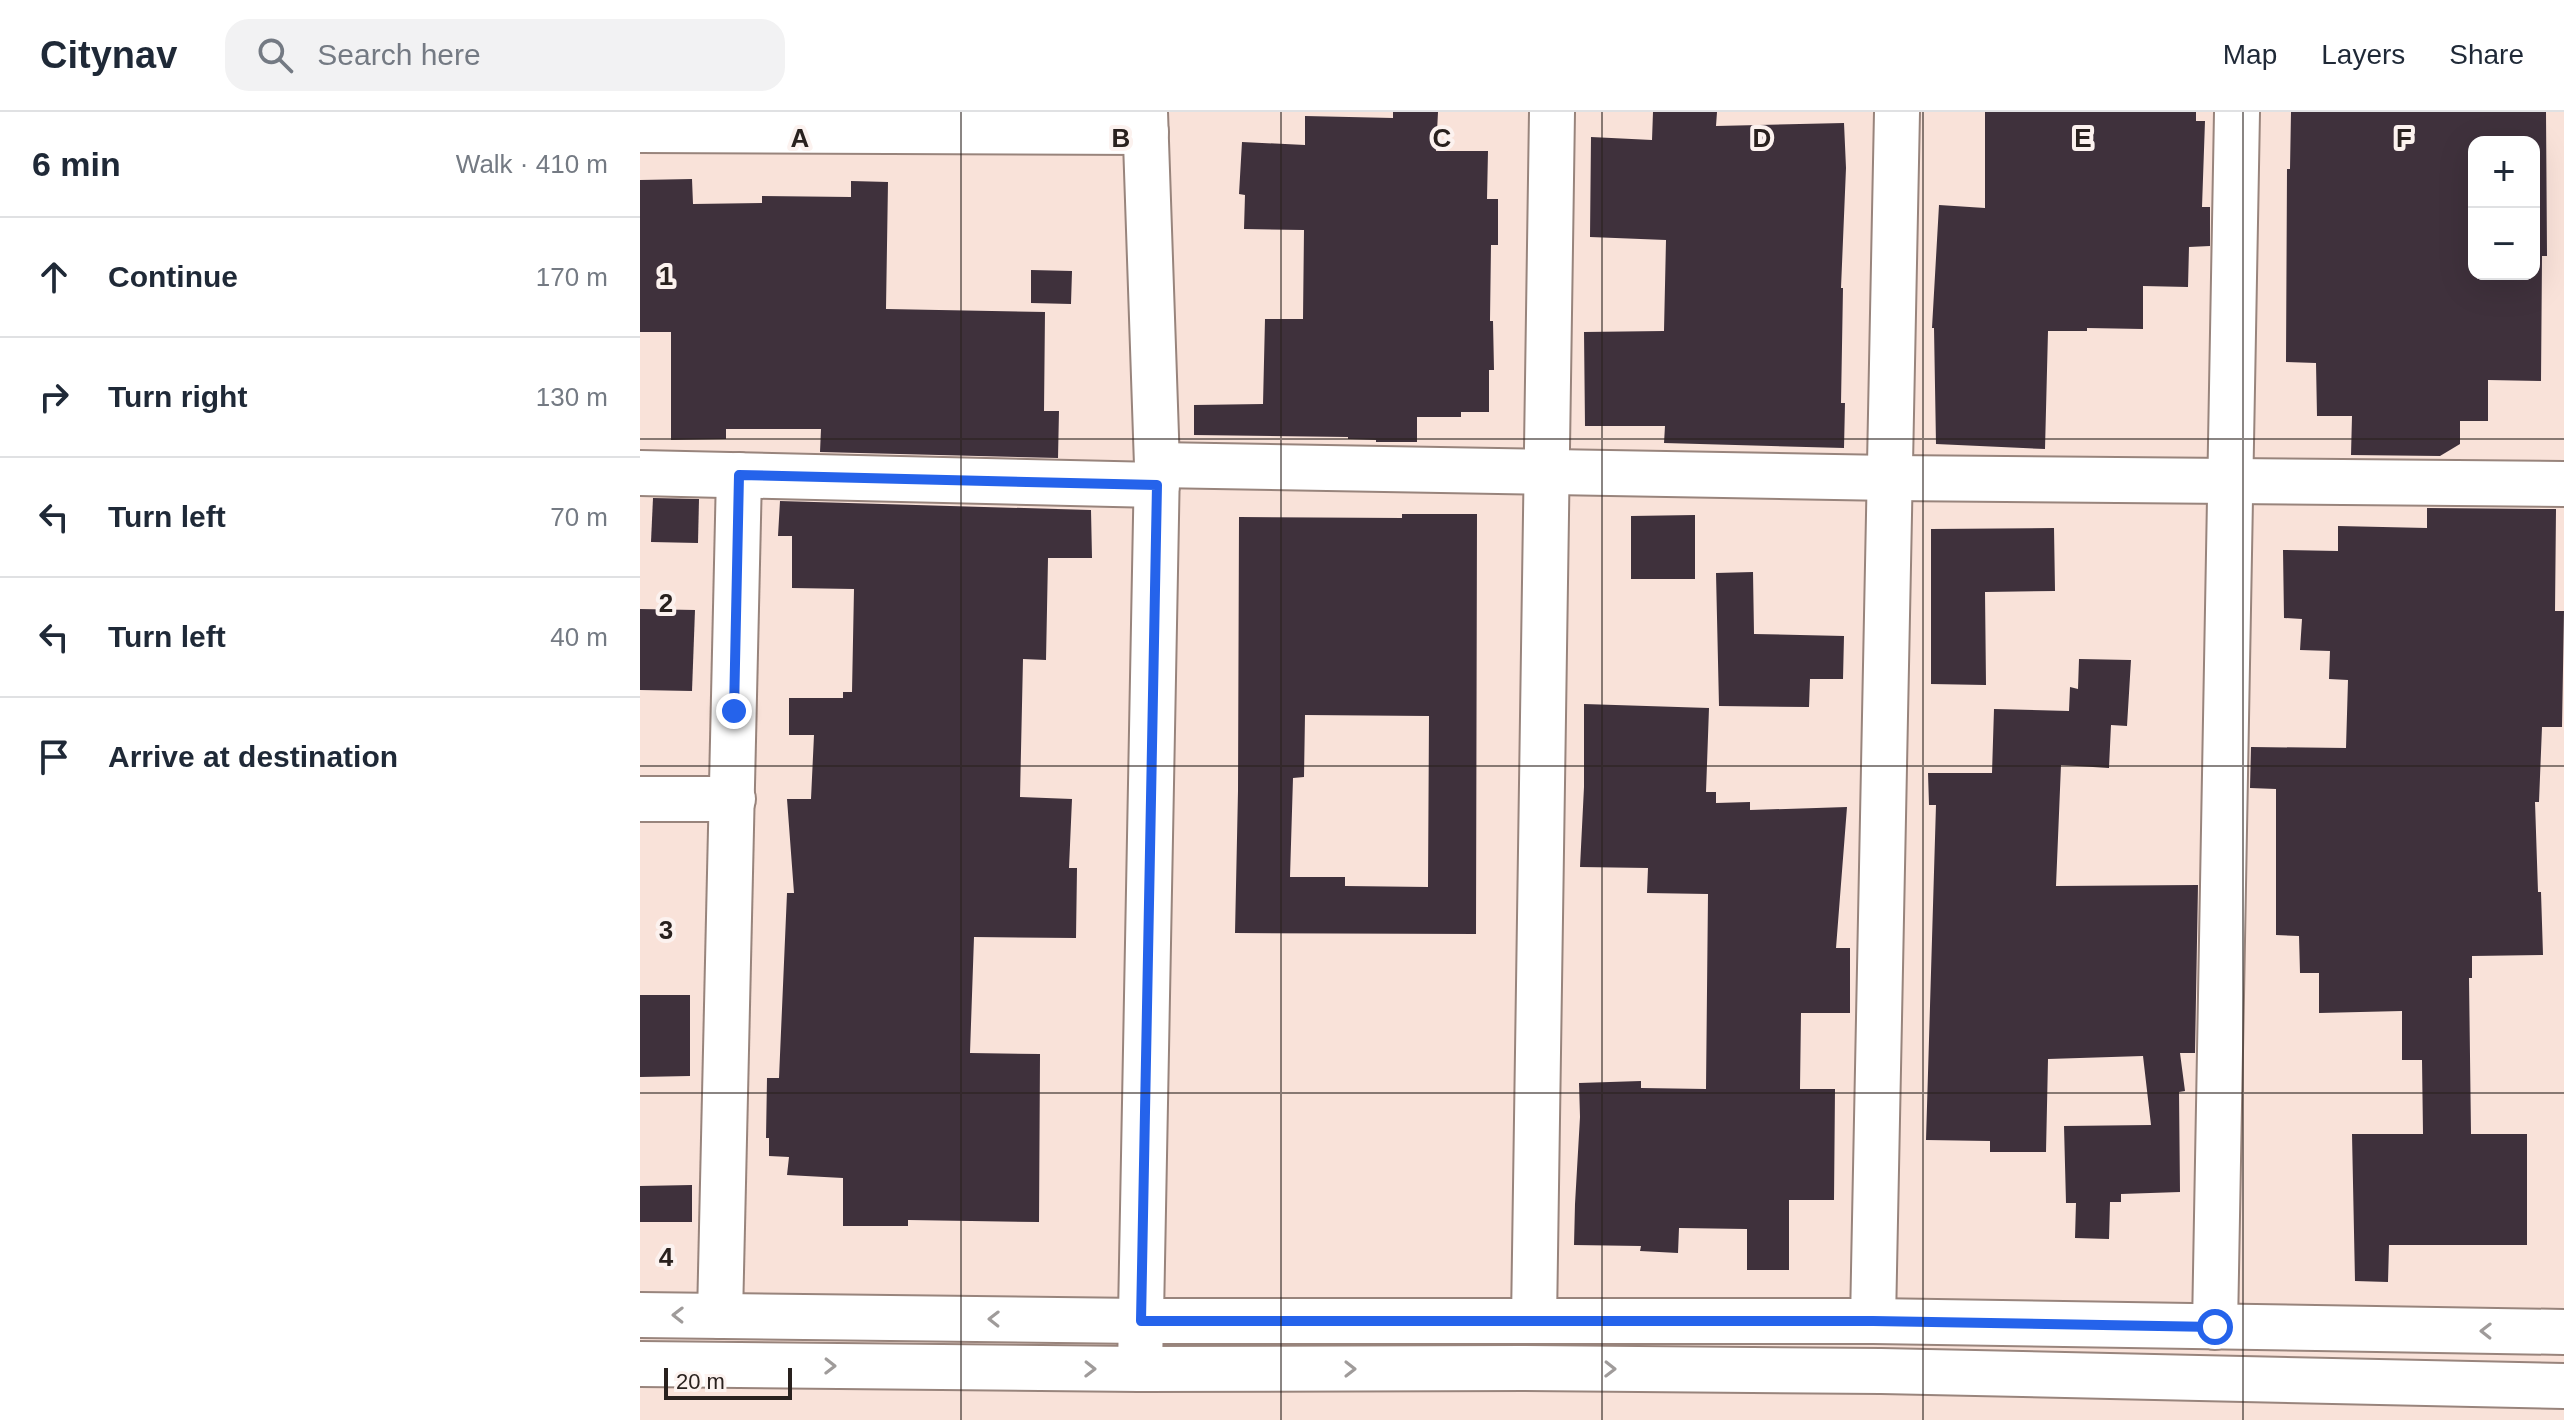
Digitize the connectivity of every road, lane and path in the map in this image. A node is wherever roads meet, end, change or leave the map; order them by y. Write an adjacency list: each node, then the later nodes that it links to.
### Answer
1 (1552, 112): 7 (street)
2 (1897, 112): 11 (street)
3 (2237, 112): 12 (street)
4 (730, 121): 5 (street); 6 (street)
5 (1145, 122): 10 (street)
6 (640, 130)
7 (1547, 472): 10 (street); 11 (street); 19 (street)
8 (640, 473): 9 (street)
9 (739, 475): 10 (street); 15 (street)
10 (1157, 475): 18 (street)
11 (1891, 478): 12 (street); 20 (street)
12 (2232, 480): 13 (street); 21 (street)
13 (2564, 484)
14 (640, 799): 15 (street)
15 (733, 799): 17 (street)
16 (640, 1315): 17 (street, one-way to 16)
17 (720, 1316): 18 (street, one-way to 17)
18 (1141, 1321): 19 (street); 24 (street)
19 (1534, 1321): 20 (street)
20 (1873, 1321): 21 (street)
21 (2215, 1327): 22 (street, one-way to 21)
22 (2564, 1332)
23 (640, 1364): 24 (street, one-way to 24)
24 (1140, 1369): 25 (street, one-way to 25)
25 (2564, 1386)

